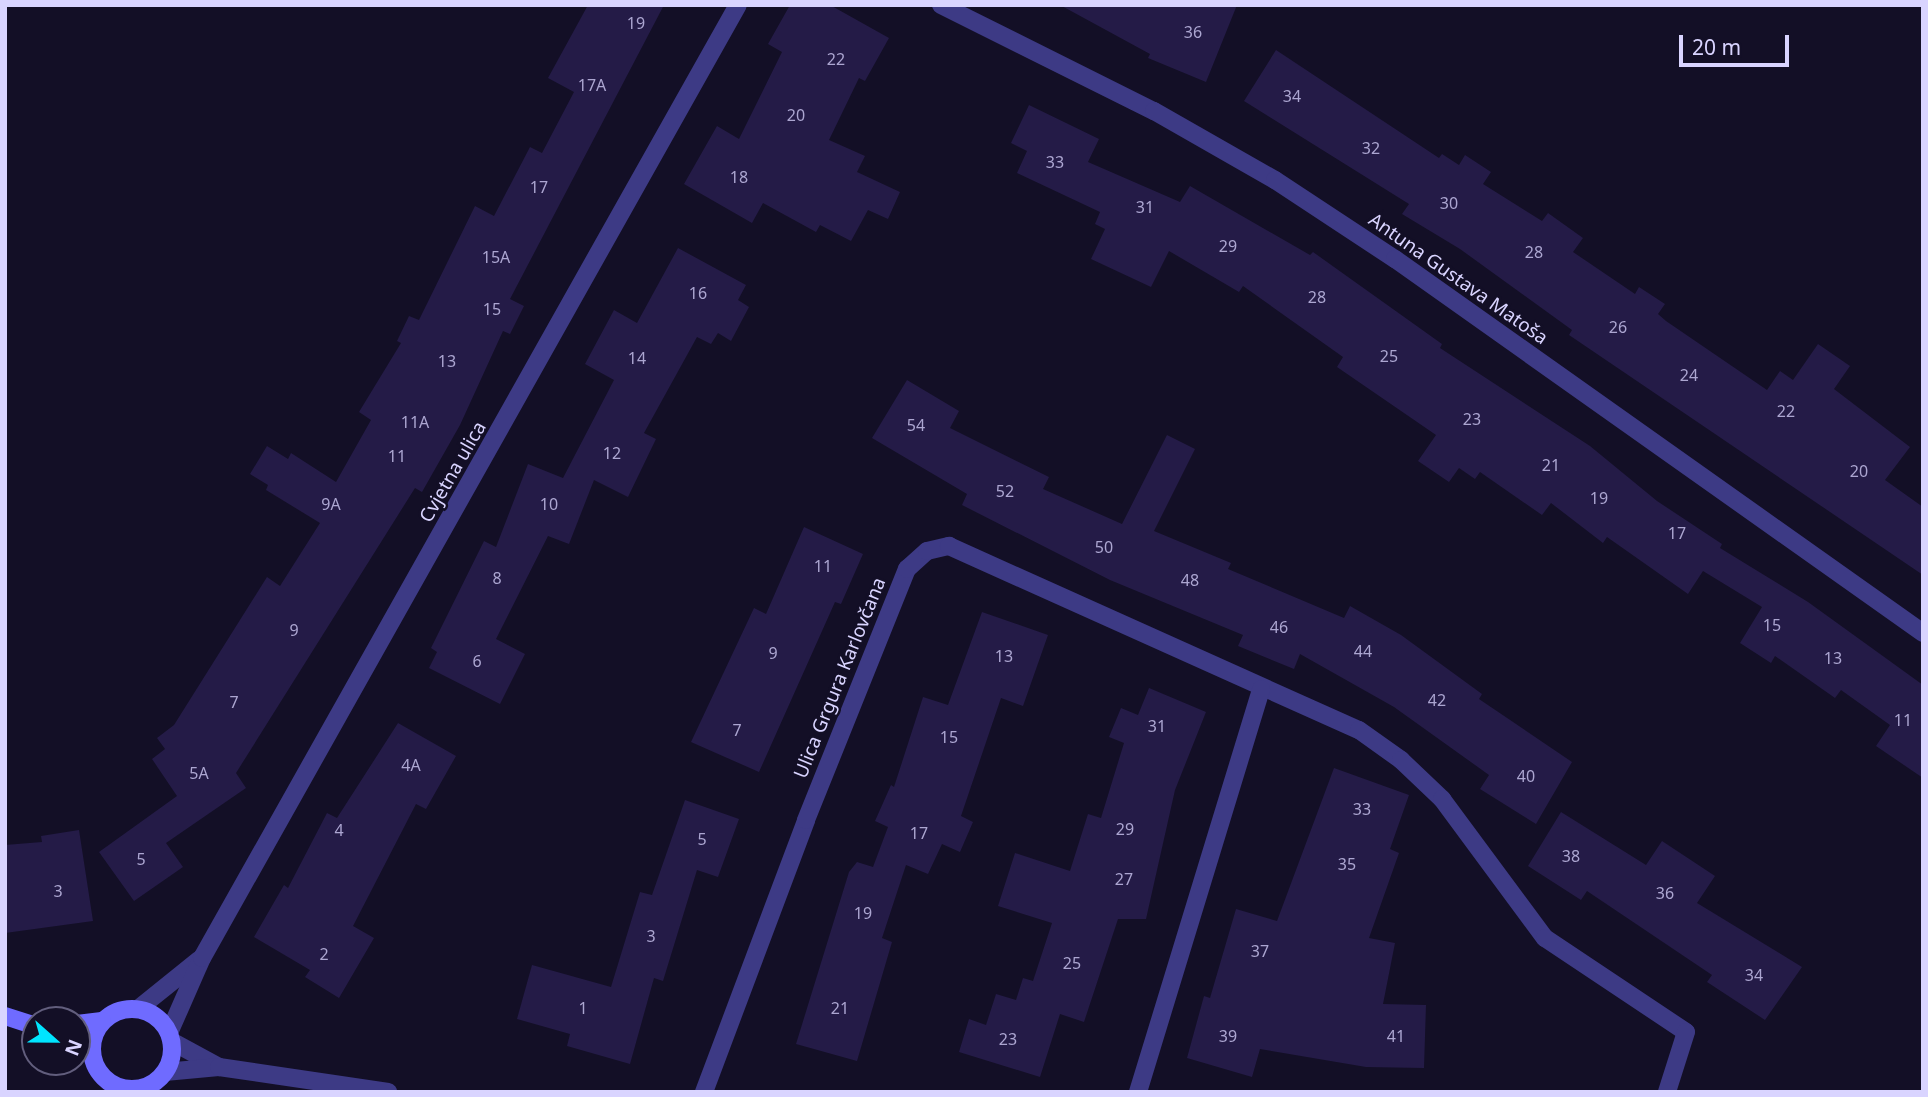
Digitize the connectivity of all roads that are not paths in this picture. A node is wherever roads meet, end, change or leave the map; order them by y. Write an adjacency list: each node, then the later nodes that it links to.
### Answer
1 (738, 5): 5 (street, Cvjetna ulica)
2 (941, 5): 3 (street, Antuna Gustava Matoša)
3 (1923, 633)
4 (1261, 689): 16 (street, Ulica Grgura Karlovčana); 17 (street); 18 (street, Ulica Grgura Karlovčana)
5 (202, 958): 6 (street); 9 (street, Cvjetna ulica)
6 (138, 1009): 7 (main road); 9 (main road)
7 (102, 1021): 8 (main road); 11 (main road)
8 (91, 1022)
9 (170, 1037): 12 (street); 13 (main road)
10 (91, 1060): 11 (main road)
11 (95, 1062): 14 (main road)
12 (219, 1067): 13 (street); 15 (street)
13 (158, 1082): 14 (main road)
14 (116, 1089)
15 (388, 1092)
16 (704, 1092)
17 (1138, 1092)
18 (1667, 1092)

